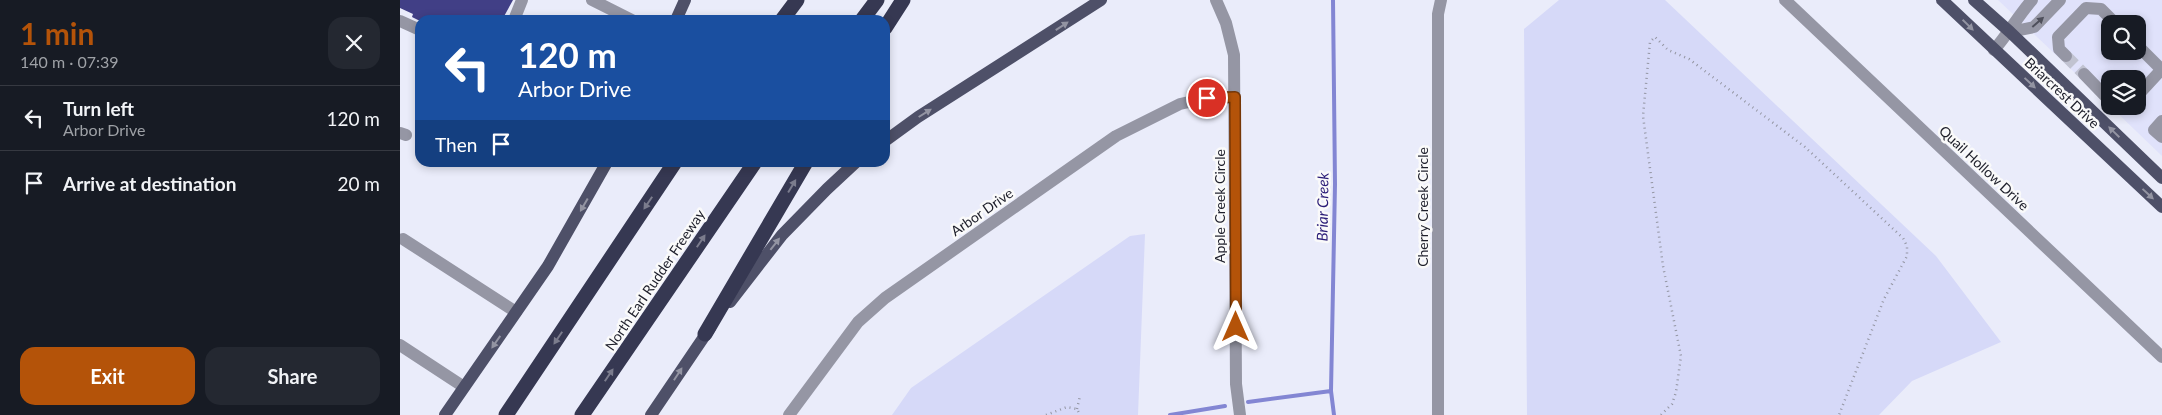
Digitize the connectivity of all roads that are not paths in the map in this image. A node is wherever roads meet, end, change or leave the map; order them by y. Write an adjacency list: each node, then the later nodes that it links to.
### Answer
1 (522, 0): 16 (street)
2 (685, 0): 18 (main road)
3 (797, 0): 19 (highway)
4 (877, 0): 20 (highway)
5 (903, 0): 22 (highway)
6 (1101, 0): 35 (main road, one-way to 6)
7 (1216, 0): 33 (street, Apple Creek Circle)
8 (1441, 0): 56 (street, Cherry Creek Circle)
9 (1785, 0): 48 (street, Quail Hollow Drive)
10 (1942, 0): 26 (main road, Briarcrest Drive, one-way to 26)
11 (1974, 0): 25 (main road, Briarcrest Drive)
12 (2032, 0): 25 (street)
13 (2060, 0): 25 (street, one-way to 13)
14 (596, 1): 17 (street)
15 (2105, 4): 21 (street); 27 (street)
16 (516, 15)
17 (623, 15)
18 (678, 15)
19 (786, 15)
20 (866, 15)
21 (2111, 15)
22 (890, 20)
23 (400, 21): 24 (street)
24 (415, 28)
25 (2010, 32): 26 (street); 42 (main road, Briarcrest Drive, one-way to 25)
26 (1994, 50): 43 (main road, Briarcrest Drive, one-way to 43)
27 (2068, 53)
28 (2146, 54): 29 (street)
29 (2162, 69): 31 (street)
30 (2089, 76): 32 (street)
31 (2146, 86)
32 (2101, 90)
33 (1235, 97): 54 (street, Arbor Drive); 55 (street, Apple Creek Circle)
34 (2162, 122): 36 (street)
35 (890, 137)
36 (2162, 137)
37 (604, 167): 45 (main road, one-way to 45)
38 (672, 167): 51 (highway, one-way to 51)
39 (752, 167): 52 (highway, North Earl Rudder Freeway, one-way to 39)
40 (803, 167): 46 (highway, one-way to 40)
41 (851, 167): 46 (main road, one-way to 41)
42 (2162, 178)
43 (2162, 207)
44 (401, 240): 45 (street)
45 (516, 312): 49 (main road, one-way to 49)
46 (705, 334): 53 (main road, one-way to 46)
47 (400, 344): 49 (street)
48 (2162, 357)
49 (464, 387): 50 (main road)
50 (445, 415)
51 (506, 415)
52 (582, 415)
53 (652, 415)
54 (789, 415)
55 (1240, 415)
56 (1438, 415)

